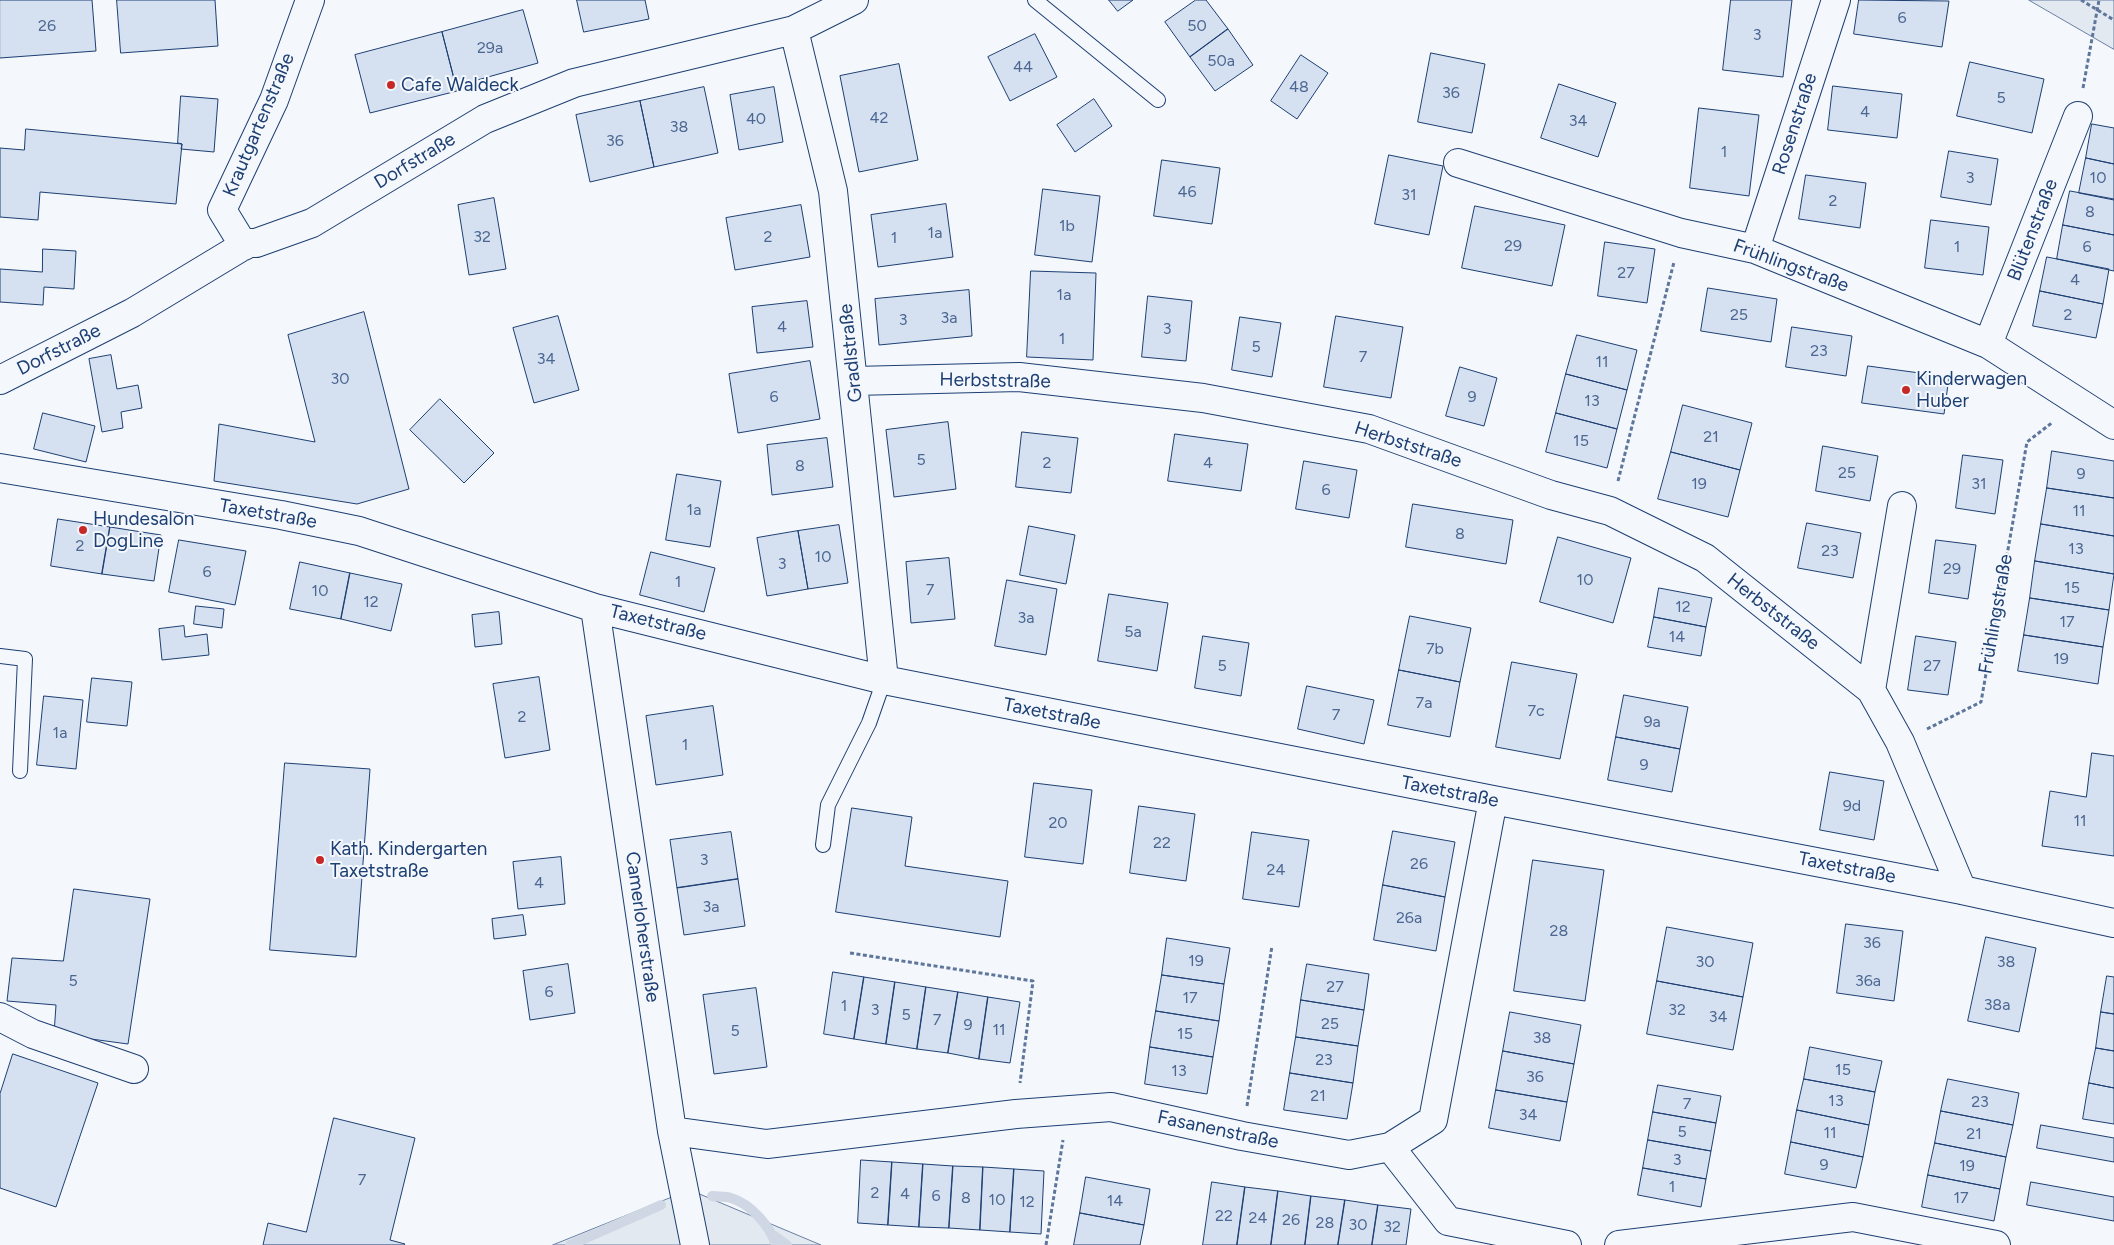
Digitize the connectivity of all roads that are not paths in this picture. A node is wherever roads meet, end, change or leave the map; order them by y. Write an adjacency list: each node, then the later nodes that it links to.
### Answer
1 (310, 0): 9 (street, Krautgartenstraße)
2 (854, 0): 5 (street, Dorfstraße)
3 (1035, 0): 6 (lane)
4 (1836, 0): 10 (street, Rosenstraße)
5 (794, 30): 9 (street, Dorfstraße); 13 (street, Gradlstraße)
6 (1158, 100)
7 (2078, 116): 11 (street, Blütenstraße)
8 (1458, 163): 10 (street, Frühlingstraße)
9 (244, 246): 12 (street, Dorfstraße)
10 (1755, 249): 11 (street, Frühlingstraße)
11 (1988, 344): 14 (street, Frühlingstraße)
12 (0, 380)
13 (854, 381): 19 (street, Gradlstraße); 20 (street, Herbststraße)
14 (2114, 425)
15 (0, 468): 17 (street, Taxetstraße)
16 (1902, 506): 20 (street)
17 (595, 608): 19 (street, Taxetstraße); 28 (street, Camerloherstraße)
18 (0, 656): 21 (lane)
19 (884, 680): 22 (street, Taxetstraße); 23 (lane)
20 (1872, 690): 24 (street, Herbststraße)
21 (20, 771)
22 (1493, 800): 24 (street, Taxetstraße); 29 (street, Fasanenstraße)
23 (823, 845)
24 (1962, 890): 25 (street, Taxetstraße)
25 (2114, 923)
26 (0, 1017): 27 (street)
27 (134, 1069)
28 (672, 1130): 29 (street, Fasanenstraße); 30 (street, Camerloherstraße)
29 (1390, 1147): 31 (street)
30 (695, 1245)
31 (1567, 1245)
32 (1619, 1245): 33 (street)
33 (1996, 1245)

